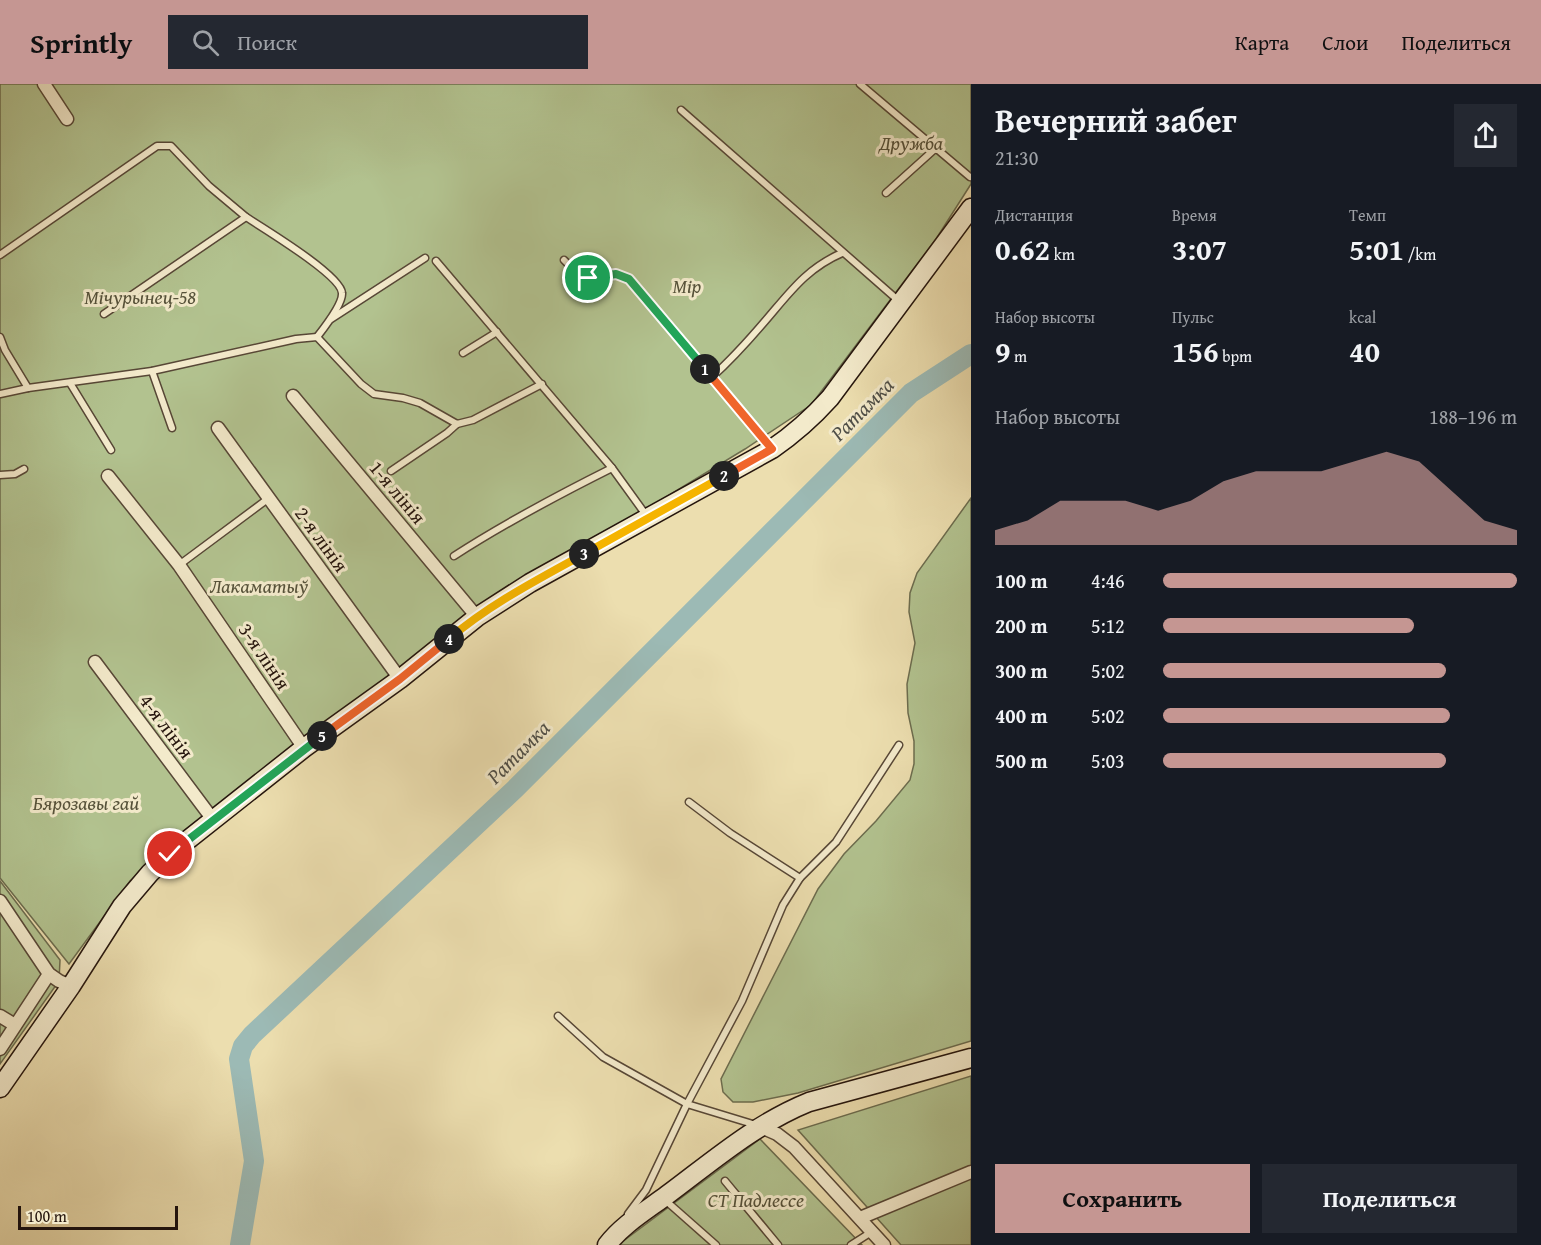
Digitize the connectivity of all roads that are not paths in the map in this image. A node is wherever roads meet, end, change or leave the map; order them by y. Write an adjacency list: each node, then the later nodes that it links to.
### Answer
1 (44, 84): 4 (street)
2 (860, 84): 5 (lane)
3 (681, 110): 10 (lane)
4 (67, 119)
5 (936, 148): 6 (lane); 7 (lane)
6 (970, 177)
7 (886, 193)
8 (971, 208): 15 (street)
9 (246, 216): 11 (lane); 16 (lane); 17 (lane)
10 (842, 253): 15 (lane); 23 (lane)
11 (0, 255)
12 (425, 258): 17 (lane)
13 (564, 260): 23 (lane)
14 (436, 261): 18 (lane)
15 (901, 303): 32 (street)
16 (104, 314)
17 (328, 321): 20 (lane)
18 (497, 332): 21 (lane); 25 (lane)
19 (0, 337): 26 (lane)
20 (317, 337): 22 (lane); 29 (lane)
21 (464, 352)
22 (152, 371): 24 (lane); 30 (lane)
23 (712, 376): 32 (lane)
24 (70, 383): 26 (lane); 33 (lane)
25 (542, 384): 29 (lane); 34 (lane)
26 (28, 388): 27 (lane)
27 (0, 394)
28 (293, 396): 43 (street, 1-я лінія)
29 (457, 423): 36 (lane)
30 (172, 428)
31 (218, 428): 39 (street, 2-я лінія)
32 (772, 449): 40 (street)
33 (111, 450)
34 (612, 468): 40 (lane); 41 (lane)
35 (24, 470): 37 (lane)
36 (391, 471)
37 (0, 475)
38 (108, 476): 42 (street, 3-я лінія)
39 (268, 498): 42 (lane); 45 (street, 2-я лінія)
40 (648, 518): 43 (street)
41 (454, 556)
42 (179, 565): 47 (street, 3-я лінія)
43 (475, 615): 45 (street)
44 (94, 662): 49 (street, 4-я лінія)
45 (398, 675): 47 (street)
46 (899, 745): 50 (lane)
47 (303, 746): 49 (street)
48 (689, 802): 50 (lane)
49 (211, 817): 53 (street)
50 (800, 878): 60 (lane)
51 (0, 901): 52 (street)
52 (49, 974): 53 (street); 56 (street)
53 (71, 986): 59 (street)
54 (0, 1016): 56 (street)
55 (558, 1016): 60 (lane)
56 (15, 1025): 57 (street)
57 (0, 1049)
58 (971, 1058): 61 (street)
59 (0, 1088)
60 (687, 1104): 61 (lane); 67 (lane)
61 (759, 1126): 64 (street); 65 (street)
62 (971, 1172): 65 (street)
63 (725, 1181): 69 (lane)
64 (663, 1198): 67 (street); 68 (lane)
65 (860, 1218): 66 (street)
66 (873, 1231): 70 (lane); 71 (street)
67 (610, 1241)
68 (716, 1245)
69 (778, 1245)
70 (851, 1245)
71 (884, 1245)

